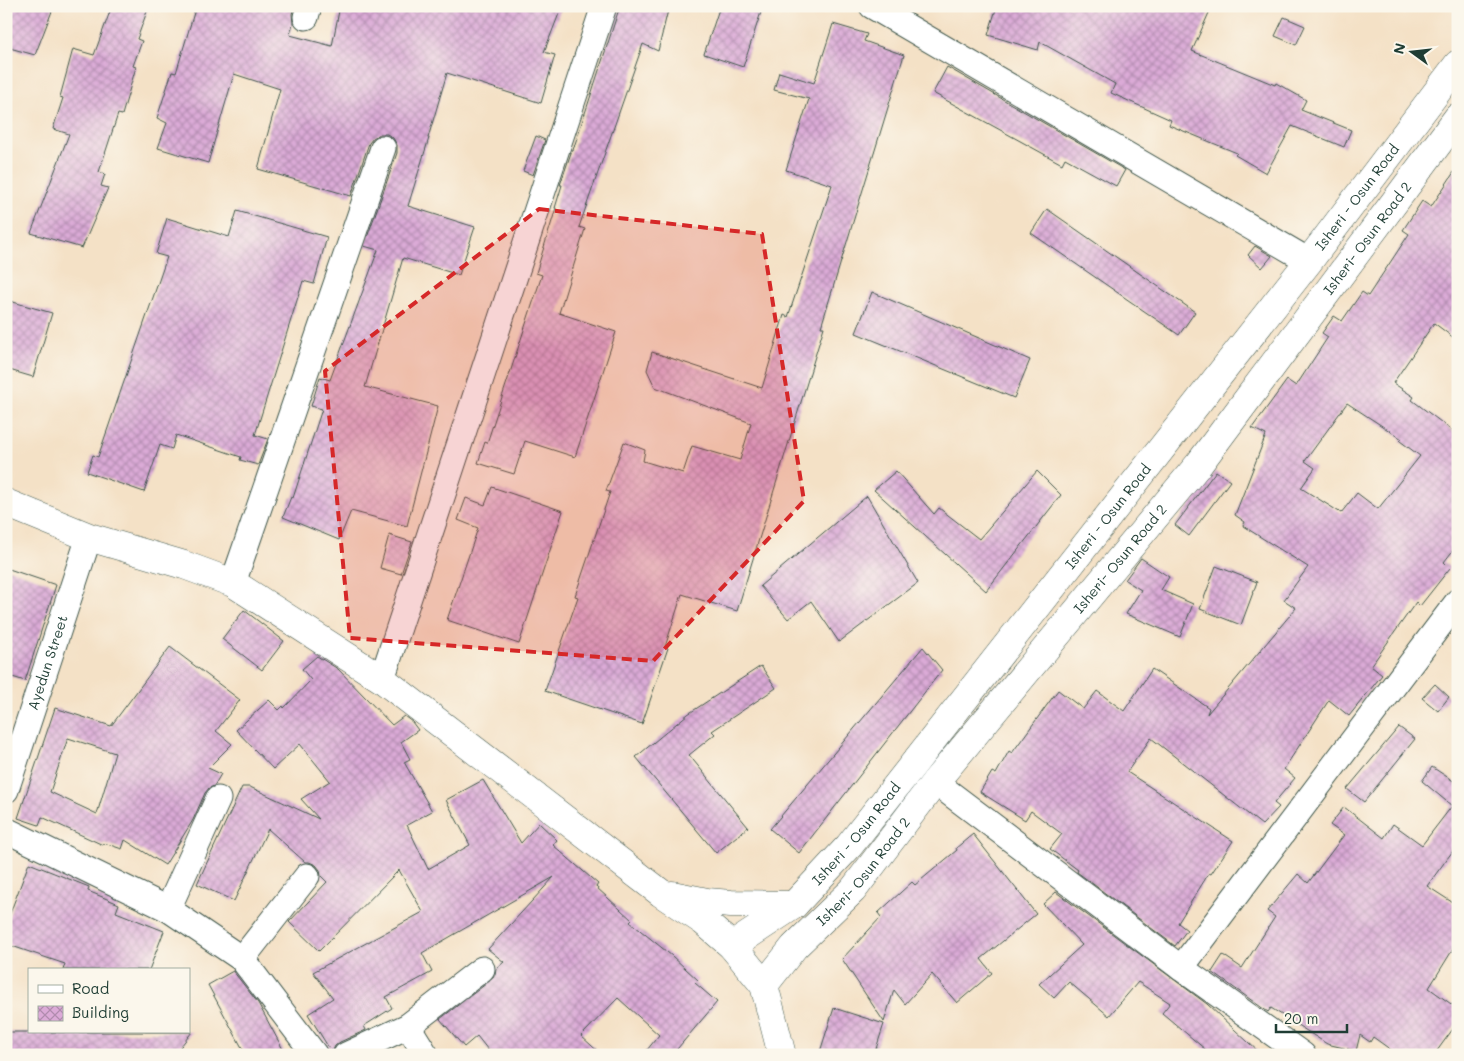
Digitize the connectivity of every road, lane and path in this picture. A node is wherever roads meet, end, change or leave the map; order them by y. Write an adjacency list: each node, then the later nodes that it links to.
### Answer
1 (604, 6): 11 (street)
2 (872, 6): 6 (street)
3 (1458, 64): 6 (main road, Isheri - Osun Road)
4 (1458, 117): 12 (main road, Isheri- Osun Road 2)
5 (383, 148): 9 (street)
6 (1309, 261): 18 (main road, Isheri - Osun Road)
7 (6, 503): 8 (main road)
8 (89, 537): 9 (main road); 13 (street, Ayedun Street)
9 (232, 583): 11 (main road)
10 (1458, 601): 22 (street)
11 (382, 679): 17 (main road)
12 (936, 782): 22 (street); 24 (main road, Isheri- Osun Road 2)
13 (6, 790)
14 (218, 798): 19 (street)
15 (6, 830): 19 (street)
16 (307, 876): 21 (street)
17 (661, 893): 18 (main road); 20 (main road)
18 (794, 905): 20 (main road, Isheri - Osun Road)
19 (168, 909): 21 (street)
20 (732, 946): 24 (main road)
21 (242, 959): 26 (street)
22 (1182, 968): 30 (street)
23 (482, 969): 25 (street)
24 (764, 985): 29 (main road)
25 (408, 1026): 27 (street); 28 (street)
26 (314, 1055)
27 (346, 1055)
28 (426, 1055)
29 (782, 1055)
30 (1303, 1055)

